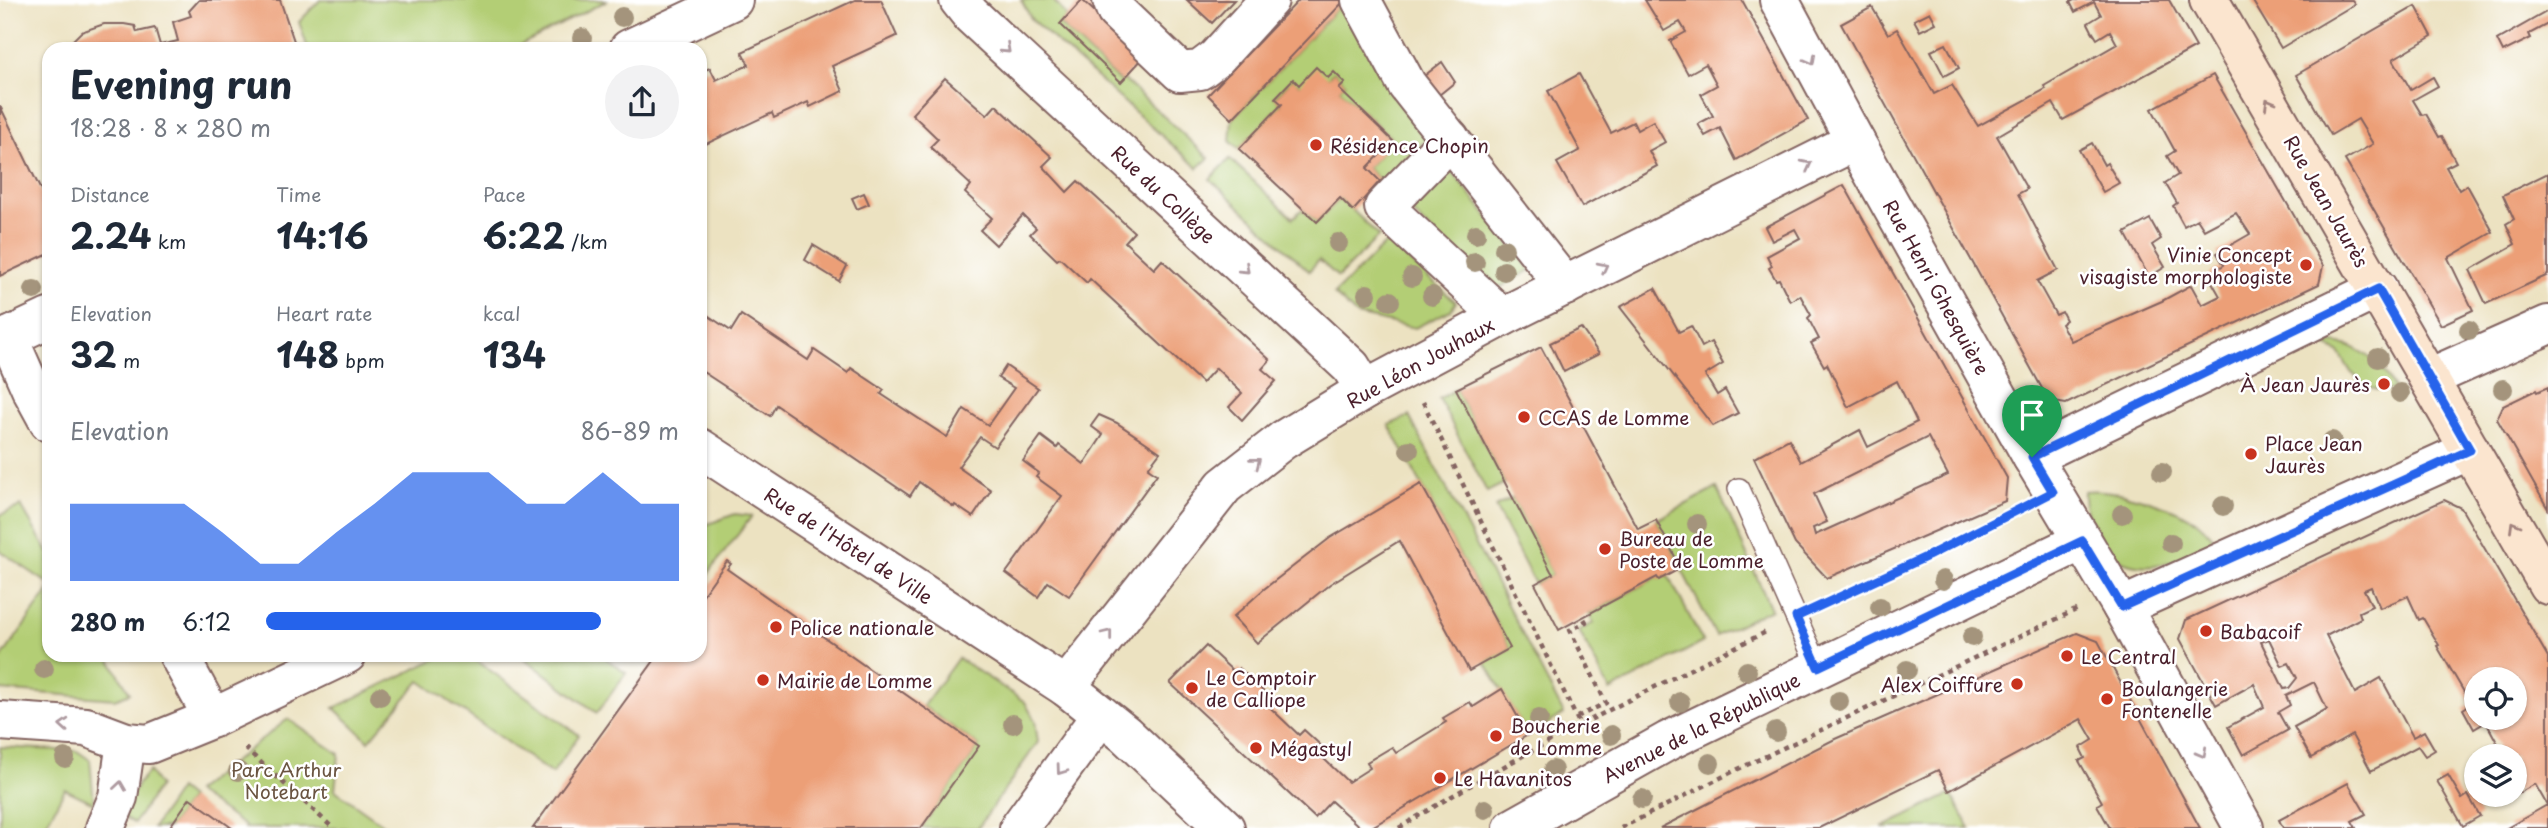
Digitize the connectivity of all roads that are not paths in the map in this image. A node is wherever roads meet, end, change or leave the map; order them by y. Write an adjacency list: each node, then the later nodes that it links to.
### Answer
1 (733, 0): 8 (street)
2 (959, 0): 18 (street, Rue du Collège, one-way to 18)
3 (1112, 0): 4 (street)
4 (1269, 0)
5 (1361, 0): 9 (street)
6 (1779, 0): 10 (street, Rue Henri Ghesquière, one-way to 10)
7 (2209, 0): 12 (street, Rue Jean Jaurès, one-way to 7)
8 (644, 42)
9 (1450, 139): 11 (street); 13 (street)
10 (1855, 141): 11 (street, Rue Léon Jouhaux, one-way to 10); 21 (street, Rue Henri Ghesquière)
11 (1565, 286): 13 (street, Rue Léon Jouhaux)
12 (2378, 289): 17 (street, Rue Jean Jaurès); 21 (street)
13 (1502, 317): 18 (street, Rue Léon Jouhaux)
14 (42, 321): 16 (street)
15 (2548, 325): 17 (street)
16 (4, 339): 19 (street)
17 (2429, 378): 20 (street, Rue Jean Jaurès)
18 (1365, 390): 30 (street, Rue Léon Jouhaux, one-way to 18)
19 (42, 409)
20 (2470, 450): 25 (street, Rue Jean Jaurès, one-way to 20); 26 (street)
21 (2032, 457): 24 (street, Rue Henri Ghesquière)
22 (707, 462): 30 (street, Rue de l'Hôtel de Ville)
23 (1739, 489): 29 (lane)
24 (2082, 541): 26 (street, Rue Henri Ghesquière); 29 (street, Avenue de la République)
25 (2548, 584)
26 (2117, 600): 39 (street, Rue Henri Ghesquière, one-way to 39)
27 (182, 662): 32 (street)
28 (330, 662): 32 (street)
29 (1818, 667): 38 (street, Avenue de la République)
30 (1066, 687): 31 (street, Rue de l'Hôtel de Ville)
31 (1101, 715): 36 (street, one-way to 36); 37 (street, Rue de l'Hôtel de Ville)
32 (213, 718): 34 (street)
33 (0, 721): 34 (street, one-way to 33)
34 (126, 742): 35 (street, one-way to 34)
35 (105, 828)
36 (1019, 828)
37 (1225, 828)
38 (1513, 828)
39 (2244, 828)

